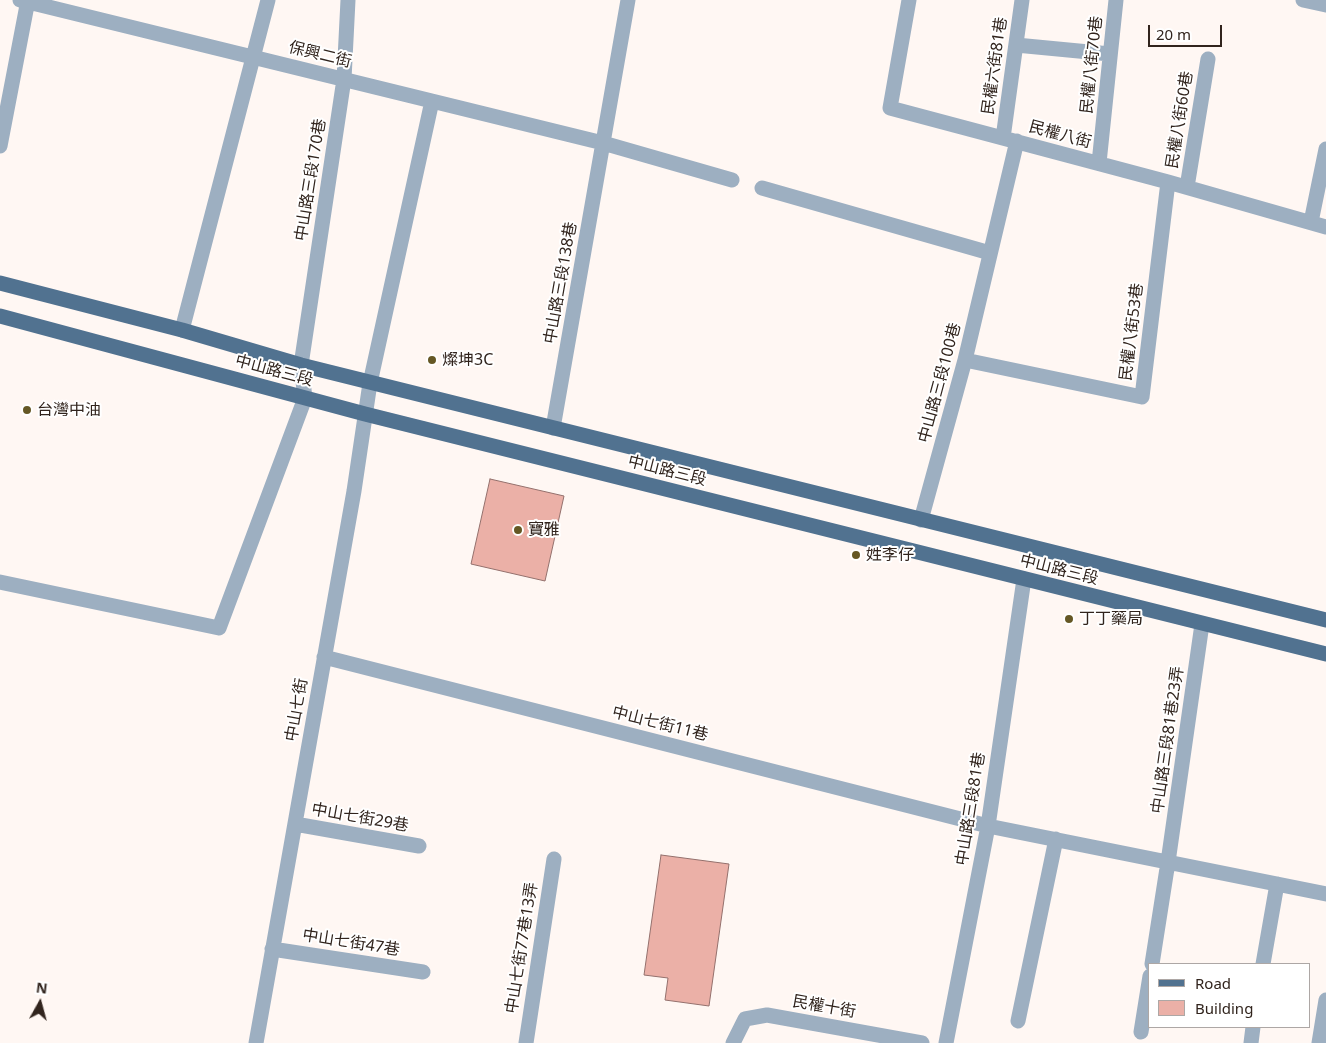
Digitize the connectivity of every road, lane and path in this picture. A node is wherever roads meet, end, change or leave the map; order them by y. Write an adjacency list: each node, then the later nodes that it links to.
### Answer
1 (268, 0): 12 (street)
2 (348, 0): 14 (street, 中山路三段170巷)
3 (628, 0): 18 (street, 中山路三段138巷)
4 (910, 0): 17 (street, 民權八街)
5 (1022, 0): 10 (street, 民權六街81巷)
6 (1116, 0): 11 (street, 民權八街70巷)
7 (1303, 0): 9 (street)
8 (25, 1): 12 (street, 保興二街); 15 (street)
9 (1326, 5)
10 (1016, 45): 11 (street); 17 (street, 民權六街81巷)
11 (1110, 54): 21 (street, 民權八街70巷)
12 (254, 57): 14 (street, 保興二街); 31 (street)
13 (1208, 60): 24 (street, 民權八街60巷)
14 (344, 79): 16 (street, 保興二街); 33 (street, 中山路三段170巷)
15 (5, 93): 19 (street)
16 (432, 101): 18 (street, 保興二街); 34 (street, 中山七街)
17 (1010, 140): 21 (street, 民權八街); 28 (street, 中山路三段100巷)
18 (603, 143): 22 (street); 37 (street, 中山路三段138巷)
19 (0, 146)
20 (1326, 149): 26 (street)
21 (1099, 163): 23 (street, 民權八街)
22 (732, 180)
23 (1168, 182): 24 (street, 民權八街); 32 (street, 民權八街53巷)
24 (1187, 187): 26 (street, 民權八街)
25 (762, 188): 28 (street)
26 (1310, 222): 27 (street, 民權八街)
27 (1326, 227)
28 (990, 253): 32 (street, 中山路三段100巷)
29 (0, 283): 31 (main road, 中山路三段)
30 (0, 316): 35 (main road, 中山路三段)
31 (182, 330): 33 (main road, 中山路三段)
32 (965, 360): 38 (street, 中山路三段100巷)
33 (301, 365): 34 (main road, 中山路三段); 35 (street, 中山路三段170巷)
34 (370, 383): 36 (street, 中山七街); 37 (main road, 中山路三段)
35 (305, 398): 36 (main road, 中山路三段); 40 (street)
36 (365, 414): 39 (main road, 中山路三段); 44 (street, 中山七街)
37 (554, 428): 38 (main road, 中山路三段)
38 (921, 520): 41 (main road, 中山路三段)
39 (1024, 579): 42 (main road, 中山路三段); 46 (street, 中山路三段81巷)
40 (0, 582)
41 (1326, 620)
42 (1202, 624): 43 (main road, 中山路三段); 50 (street, 中山路三段81巷23弄)
43 (1326, 654)
44 (324, 657): 45 (street, 中山七街); 46 (street, 中山七街11巷)
45 (295, 824): 48 (street, 中山七街29巷); 53 (street, 中山七街)
46 (988, 826): 47 (street); 66 (street, 中山路三段81巷)
47 (1056, 839): 50 (street); 59 (street)
48 (418, 846)
49 (554, 858): 63 (street, 中山七街77巷13弄)
50 (1168, 862): 51 (street); 54 (street, 中山路三段81巷23弄)
51 (1277, 884): 52 (street); 55 (street)
52 (1326, 894)
53 (272, 949): 56 (street, 中山七街47巷); 62 (street, 中山七街)
54 (1152, 963)
55 (1264, 963)
56 (423, 972)
57 (1148, 988): 61 (street)
58 (1326, 1000): 68 (street)
59 (1018, 1021)
60 (1253, 1028): 67 (street)
61 (1141, 1032)
62 (256, 1043)
63 (526, 1043)
64 (733, 1043): 65 (street, 民權十街)
65 (922, 1043)
66 (946, 1043)
67 (1251, 1043)
68 (1319, 1043)

